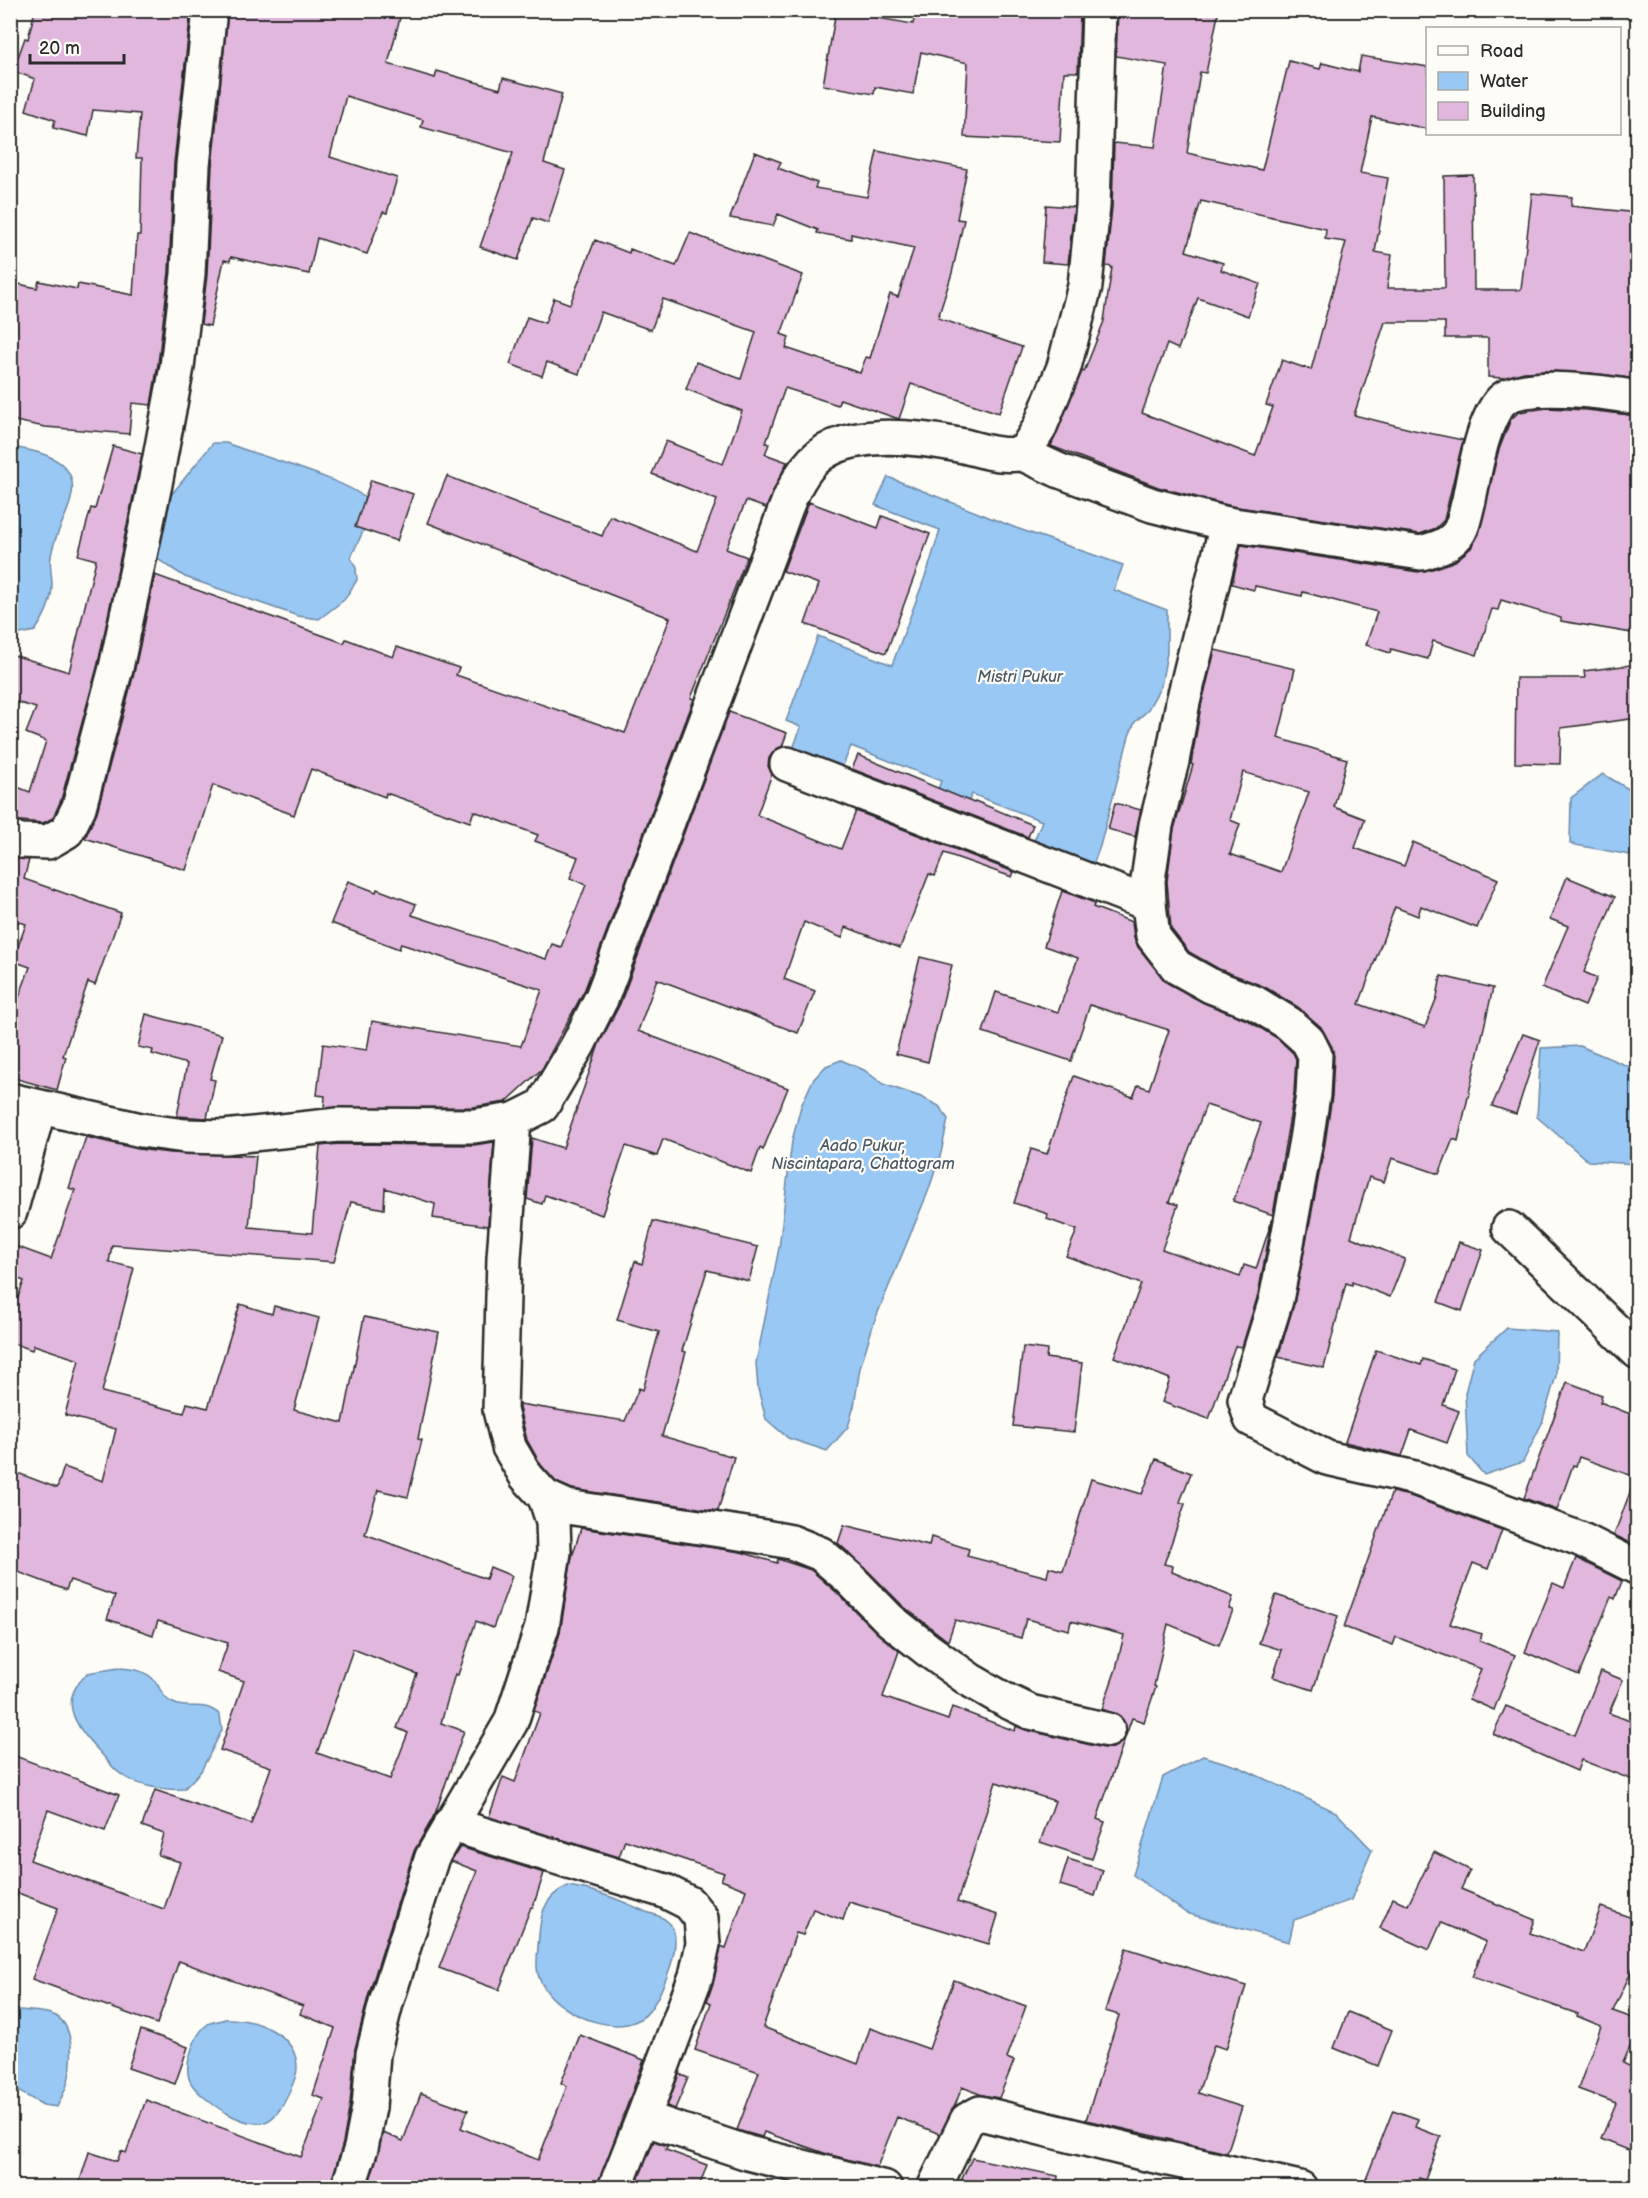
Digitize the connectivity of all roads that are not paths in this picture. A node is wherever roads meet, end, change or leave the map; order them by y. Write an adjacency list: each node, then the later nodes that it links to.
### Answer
1 (210, 10): 7 (street)
2 (1099, 10): 4 (street)
3 (1638, 398): 5 (street)
4 (1023, 454): 5 (street); 10 (street)
5 (1227, 524): 8 (street)
6 (787, 764): 8 (street)
7 (10, 838)
8 (1149, 904): 15 (street)
9 (25, 1104): 10 (street); 11 (street)
10 (514, 1120): 14 (street)
11 (10, 1212)
12 (1509, 1228): 13 (street)
13 (1638, 1352)
14 (545, 1497): 16 (street); 17 (street)
15 (1638, 1568)
16 (1108, 1730)
17 (450, 1824): 18 (street); 19 (street)
18 (643, 2118): 20 (street); 21 (street)
19 (348, 2187)
20 (615, 2187)
21 (885, 2187)
22 (934, 2187): 23 (street)
23 (1300, 2187)

